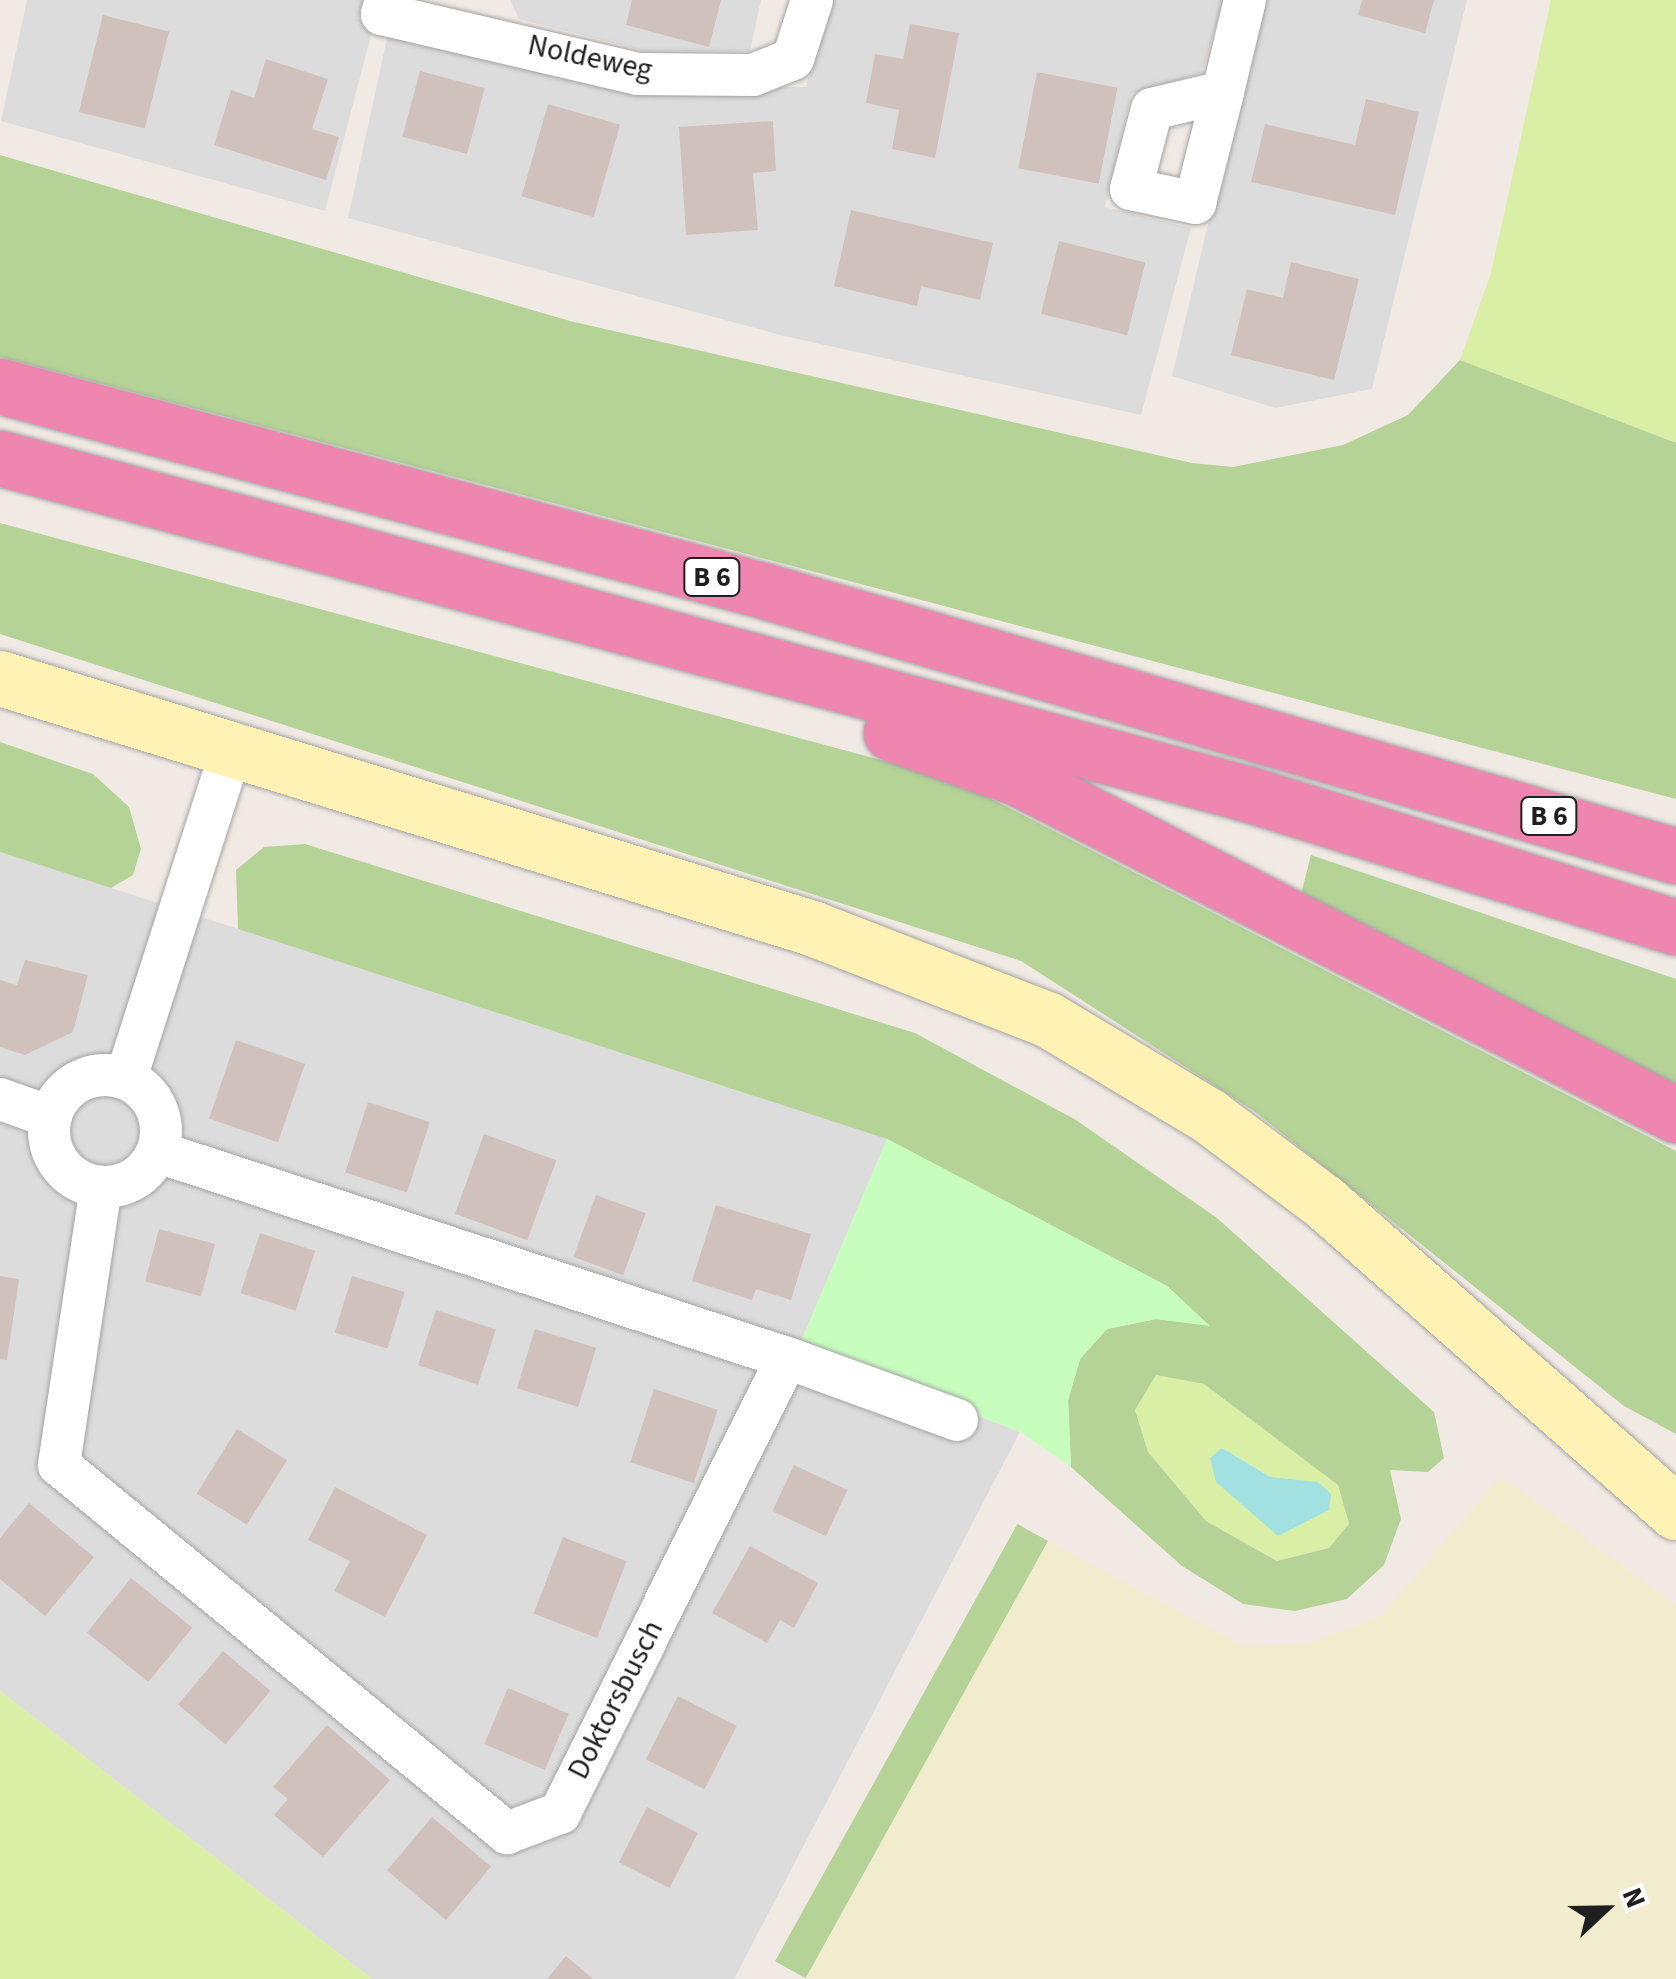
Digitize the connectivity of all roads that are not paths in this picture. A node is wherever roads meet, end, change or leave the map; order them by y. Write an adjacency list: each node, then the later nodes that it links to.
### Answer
1 (386, 0): 4 (street, Noldeweg)
2 (812, 0): 4 (street, Noldeweg)
3 (1245, 0): 5 (street)
4 (494, 19)
5 (1223, 92)
6 (0, 386): 11 (highway, B 6)
7 (0, 458): 8 (highway, B 6)
8 (760, 660): 12 (highway, B 6); 15 (highway)
9 (0, 678): 10 (street)
10 (230, 755): 13 (street); 21 (street)
11 (1676, 856)
12 (1676, 927)
13 (126, 1078): 16 (street); 17 (street)
14 (0, 1099): 16 (street)
15 (1676, 1115)
16 (51, 1116): 18 (street)
17 (158, 1152): 18 (street); 19 (street)
18 (101, 1188): 19 (street, Doktorsbusch)
19 (786, 1358): 20 (street)
20 (957, 1420)
21 (1676, 1512)

